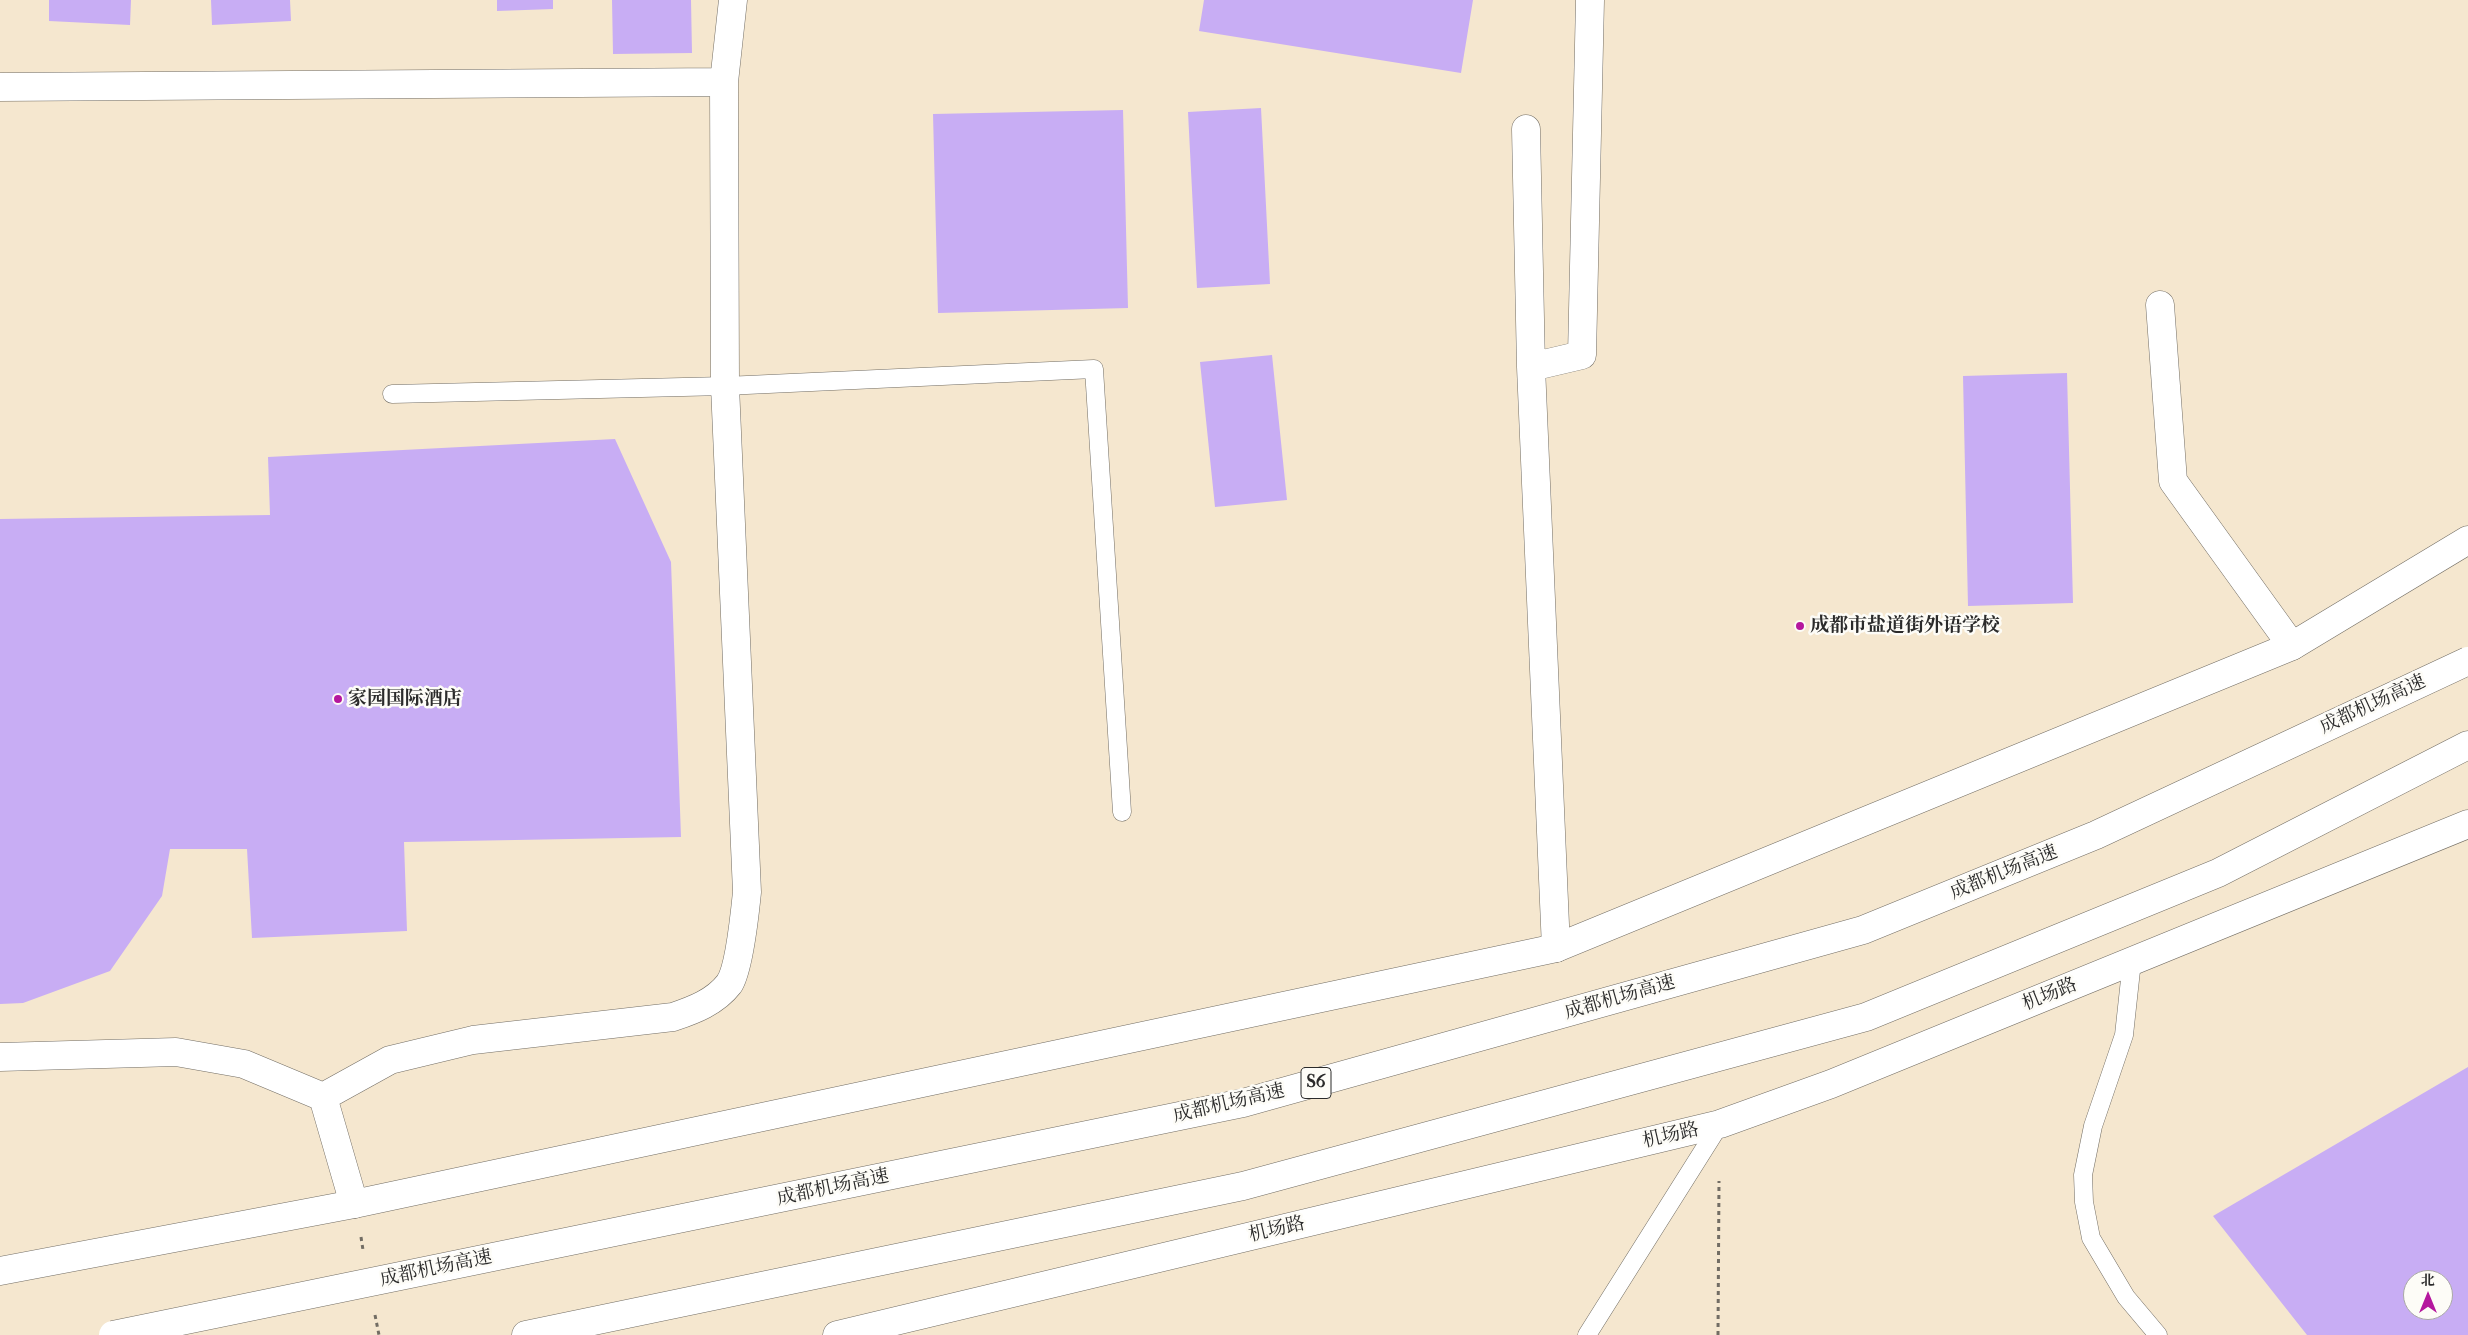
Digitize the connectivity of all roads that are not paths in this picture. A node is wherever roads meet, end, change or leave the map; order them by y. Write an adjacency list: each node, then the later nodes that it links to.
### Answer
1 (733, 0): 3 (main road)
2 (1590, 0): 7 (main road)
3 (724, 82): 4 (main road); 8 (main road)
4 (0, 87)
5 (1526, 129): 7 (main road)
6 (2160, 305): 11 (main road)
7 (1531, 367): 16 (main road)
8 (725, 386): 9 (lane); 14 (lane); 19 (main road)
9 (392, 394)
10 (2468, 540): 11 (main road)
11 (2292, 646): 16 (main road)
12 (2468, 661): 23 (main road, 成都机场高速 / S6, bridge)
13 (2468, 745): 24 (main road)
14 (1122, 812)
15 (2468, 824): 17 (main road, 机场路)
16 (1556, 948): 21 (main road)
17 (2132, 961): 20 (main road, 机场路); 27 (lane)
18 (0, 1058): 19 (main road)
19 (323, 1097): 21 (main road)
20 (1720, 1124): 25 (main road, 机场路); 26 (lane)
21 (354, 1204): 22 (main road)
22 (0, 1271)
23 (113, 1335)
24 (526, 1335)
25 (837, 1335)
26 (1586, 1335)
27 (2158, 1335)

